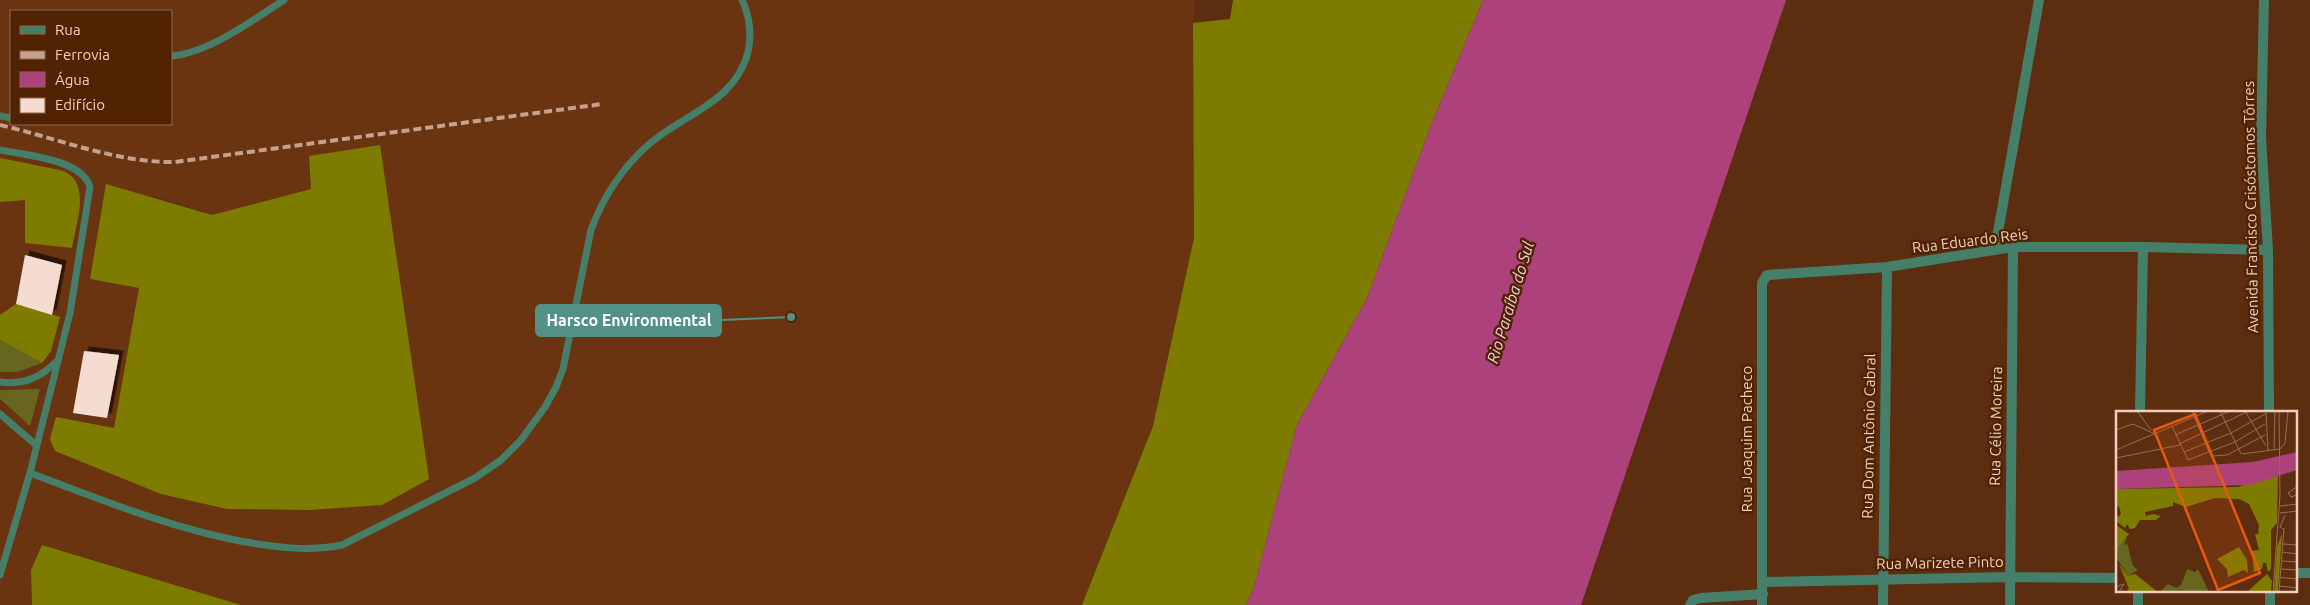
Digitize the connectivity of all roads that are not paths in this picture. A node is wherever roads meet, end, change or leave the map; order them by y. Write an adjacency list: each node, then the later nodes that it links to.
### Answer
1 (284, 0): 5 (lane)
2 (742, 0): 19 (lane)
3 (2039, 0): 9 (street)
4 (2265, 0): 10 (street, Avenida Francisco Crisóstomos Tôrres)
5 (172, 56)
6 (0, 150): 13 (lane)
7 (2013, 247): 8 (street, Rua Eduardo Reis); 9 (street, Rua Eduardo Reis); 21 (street, Rua Célio Moreira)
8 (2143, 247): 10 (street, Rua Eduardo Reis); 15 (street)
9 (1995, 249): 11 (street, Rua Eduardo Reis)
10 (2268, 250): 16 (street, Avenida Francisco Crisóstomos Tôrres)
11 (1887, 267): 12 (street, Rua Eduardo Reis); 23 (street, Rua Dom Antônio Cabral)
12 (1767, 275): 24 (street, Rua Joaquim Pacheco)
13 (56, 361): 14 (lane); 18 (lane)
14 (0, 382)
15 (2140, 411)
16 (2269, 411)
17 (0, 414): 18 (lane)
18 (36, 445): 19 (lane)
19 (30, 473): 20 (lane)
20 (0, 575)
21 (2010, 577): 22 (street, Rua Marizete Pinto); 23 (street, Rua Marizete Pinto); 31 (street, Rua Célio Moreira)
22 (2116, 578)
23 (1882, 579): 24 (street, Rua Marizete Pinto); 30 (street, Rua Dom Antônio Cabral)
24 (1762, 582): 27 (street, Rua Joaquim Pacheco)
25 (2138, 592): 32 (street)
26 (2270, 592): 33 (street)
27 (1762, 594): 28 (street); 29 (street, Rua Joaquim Pacheco)
28 (1690, 605)
29 (1762, 605)
30 (1883, 605)
31 (2010, 605)
32 (2138, 605)
33 (2270, 605)

